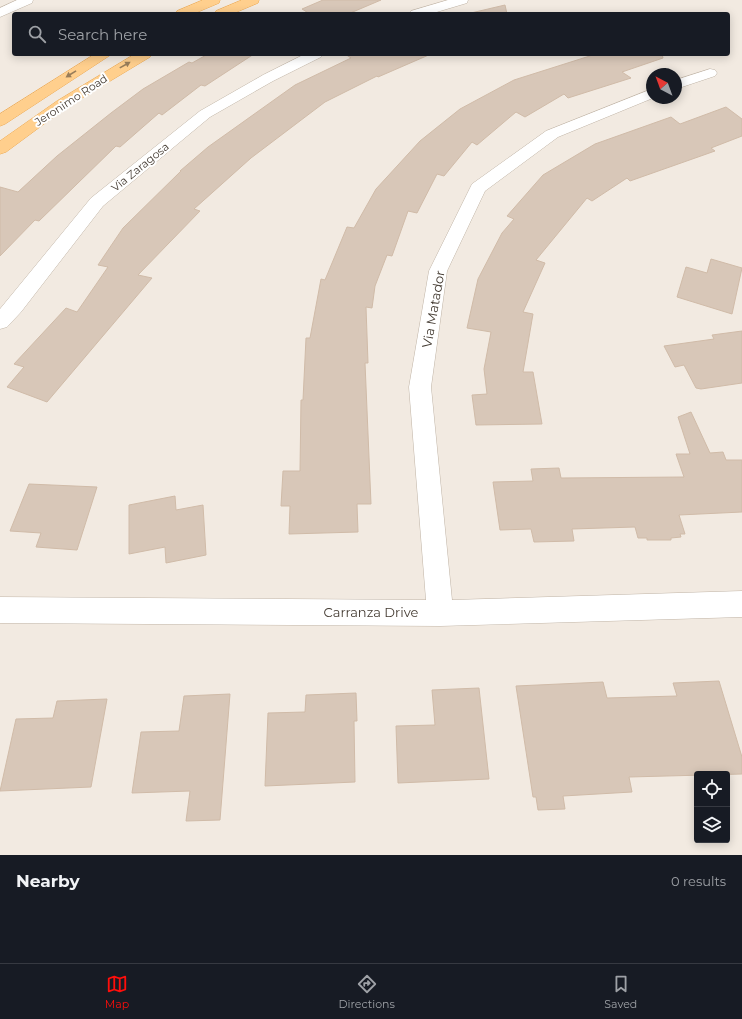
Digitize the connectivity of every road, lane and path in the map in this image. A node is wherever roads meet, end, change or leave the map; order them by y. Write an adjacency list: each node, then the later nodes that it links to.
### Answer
1 (27, 0): 8 (street)
2 (214, 0): 5 (main road)
3 (253, 0): 6 (main road)
4 (462, 0): 7 (street)
5 (187, 12)
6 (226, 12)
7 (423, 12)
8 (0, 13)
9 (102, 56): 15 (main road, Jeronimo Road, one-way to 15)
10 (142, 56): 16 (main road, Jeronimo Road, one-way to 10)
11 (312, 56): 17 (street, Via Zaragosa)
12 (710, 73): 13 (street)
13 (682, 83)
14 (646, 95): 20 (street, Via Matador)
15 (0, 121)
16 (0, 150)
17 (0, 322)
18 (742, 604): 20 (street, Carranza Drive)
19 (0, 610): 20 (street, Carranza Drive)
20 (440, 613)

